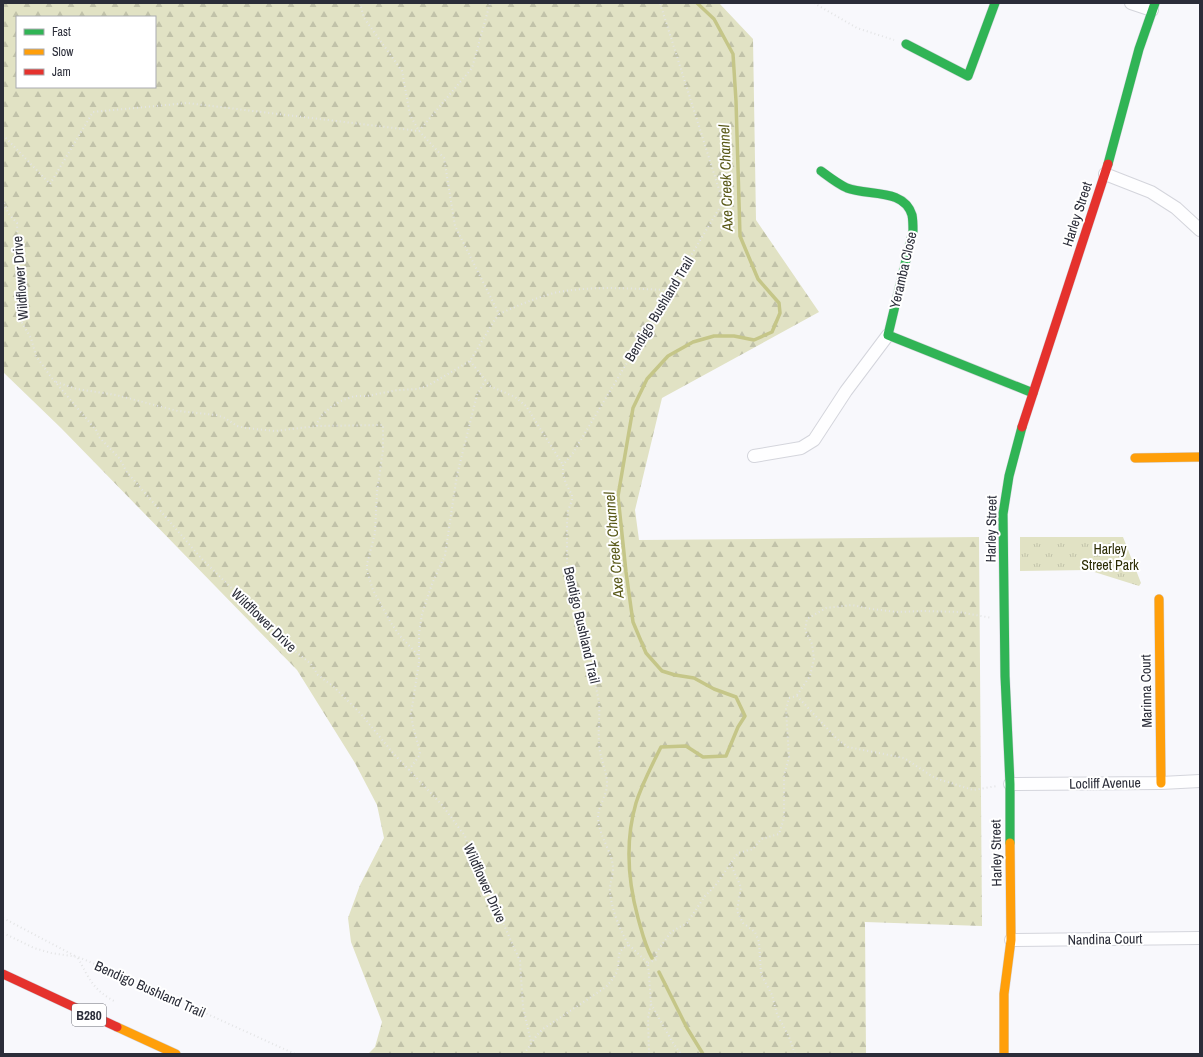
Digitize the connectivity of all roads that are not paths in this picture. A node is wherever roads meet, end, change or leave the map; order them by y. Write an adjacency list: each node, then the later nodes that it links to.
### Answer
1 (995, 3): 4 (street)
2 (1132, 3): 3 (street)
3 (1154, 7): 6 (street, Harley Street)
4 (906, 44)
5 (821, 171): 8 (street, Yeramba Close)
6 (1105, 174): 7 (street); 9 (street, Harley Street)
7 (1200, 230)
8 (888, 335): 9 (street); 10 (street, Yeramba Close)
9 (1033, 393): 16 (street, Harley Street)
10 (754, 456)
11 (1200, 457): 12 (street)
12 (1136, 458)
13 (1159, 599): 15 (street, Marinna Court)
14 (1200, 781): 15 (street, Locliff Avenue)
15 (1161, 783): 16 (street, Locliff Avenue)
16 (1010, 784): 18 (street, Harley Street)
17 (1200, 938): 18 (street, Nandina Court)
18 (1011, 940): 21 (street, Harley Street)
19 (3, 974): 20 (street, B280)
20 (176, 1054)
21 (1004, 1054)

